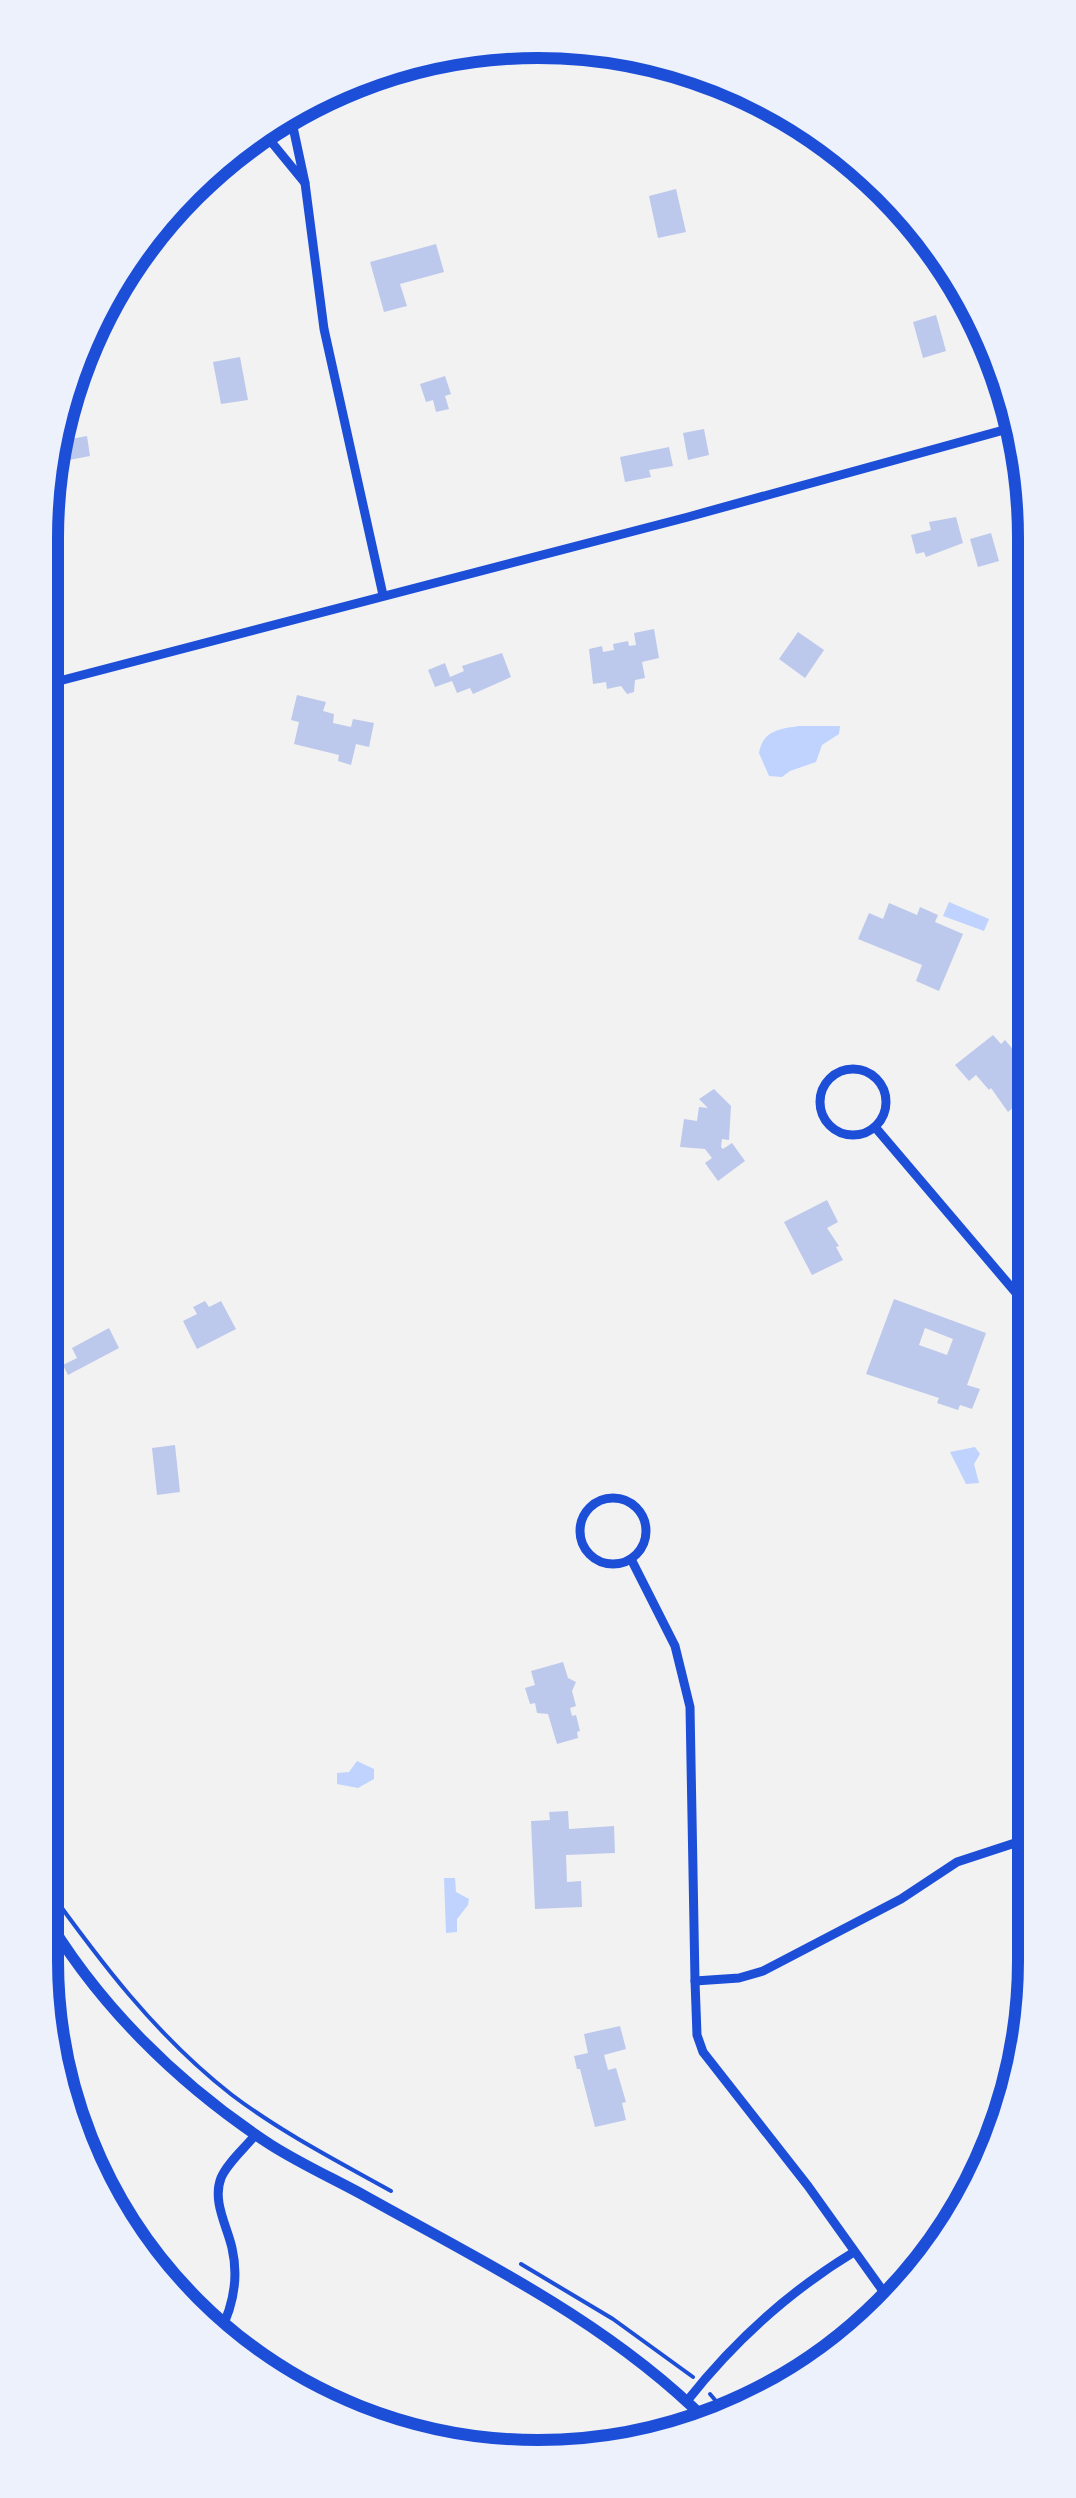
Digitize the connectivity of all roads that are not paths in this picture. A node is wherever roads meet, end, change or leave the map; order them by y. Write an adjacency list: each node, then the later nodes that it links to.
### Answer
1 (293, 125): 3 (street)
2 (269, 139): 3 (street)
3 (305, 182): 5 (street)
4 (1006, 429): 5 (street)
5 (384, 595): 6 (street)
6 (58, 681)
7 (875, 1126): 7 (street); 8 (street)
8 (1018, 1295)
9 (631, 1559): 9 (street); 12 (street)
10 (1018, 1842): 12 (street)
11 (58, 1937): 13 (street)
12 (694, 1980): 14 (street)
13 (256, 2134): 16 (street); 17 (street)
14 (854, 2252): 15 (street); 17 (street)
15 (884, 2293)
16 (224, 2324)
17 (686, 2400): 18 (street)
18 (699, 2413)

